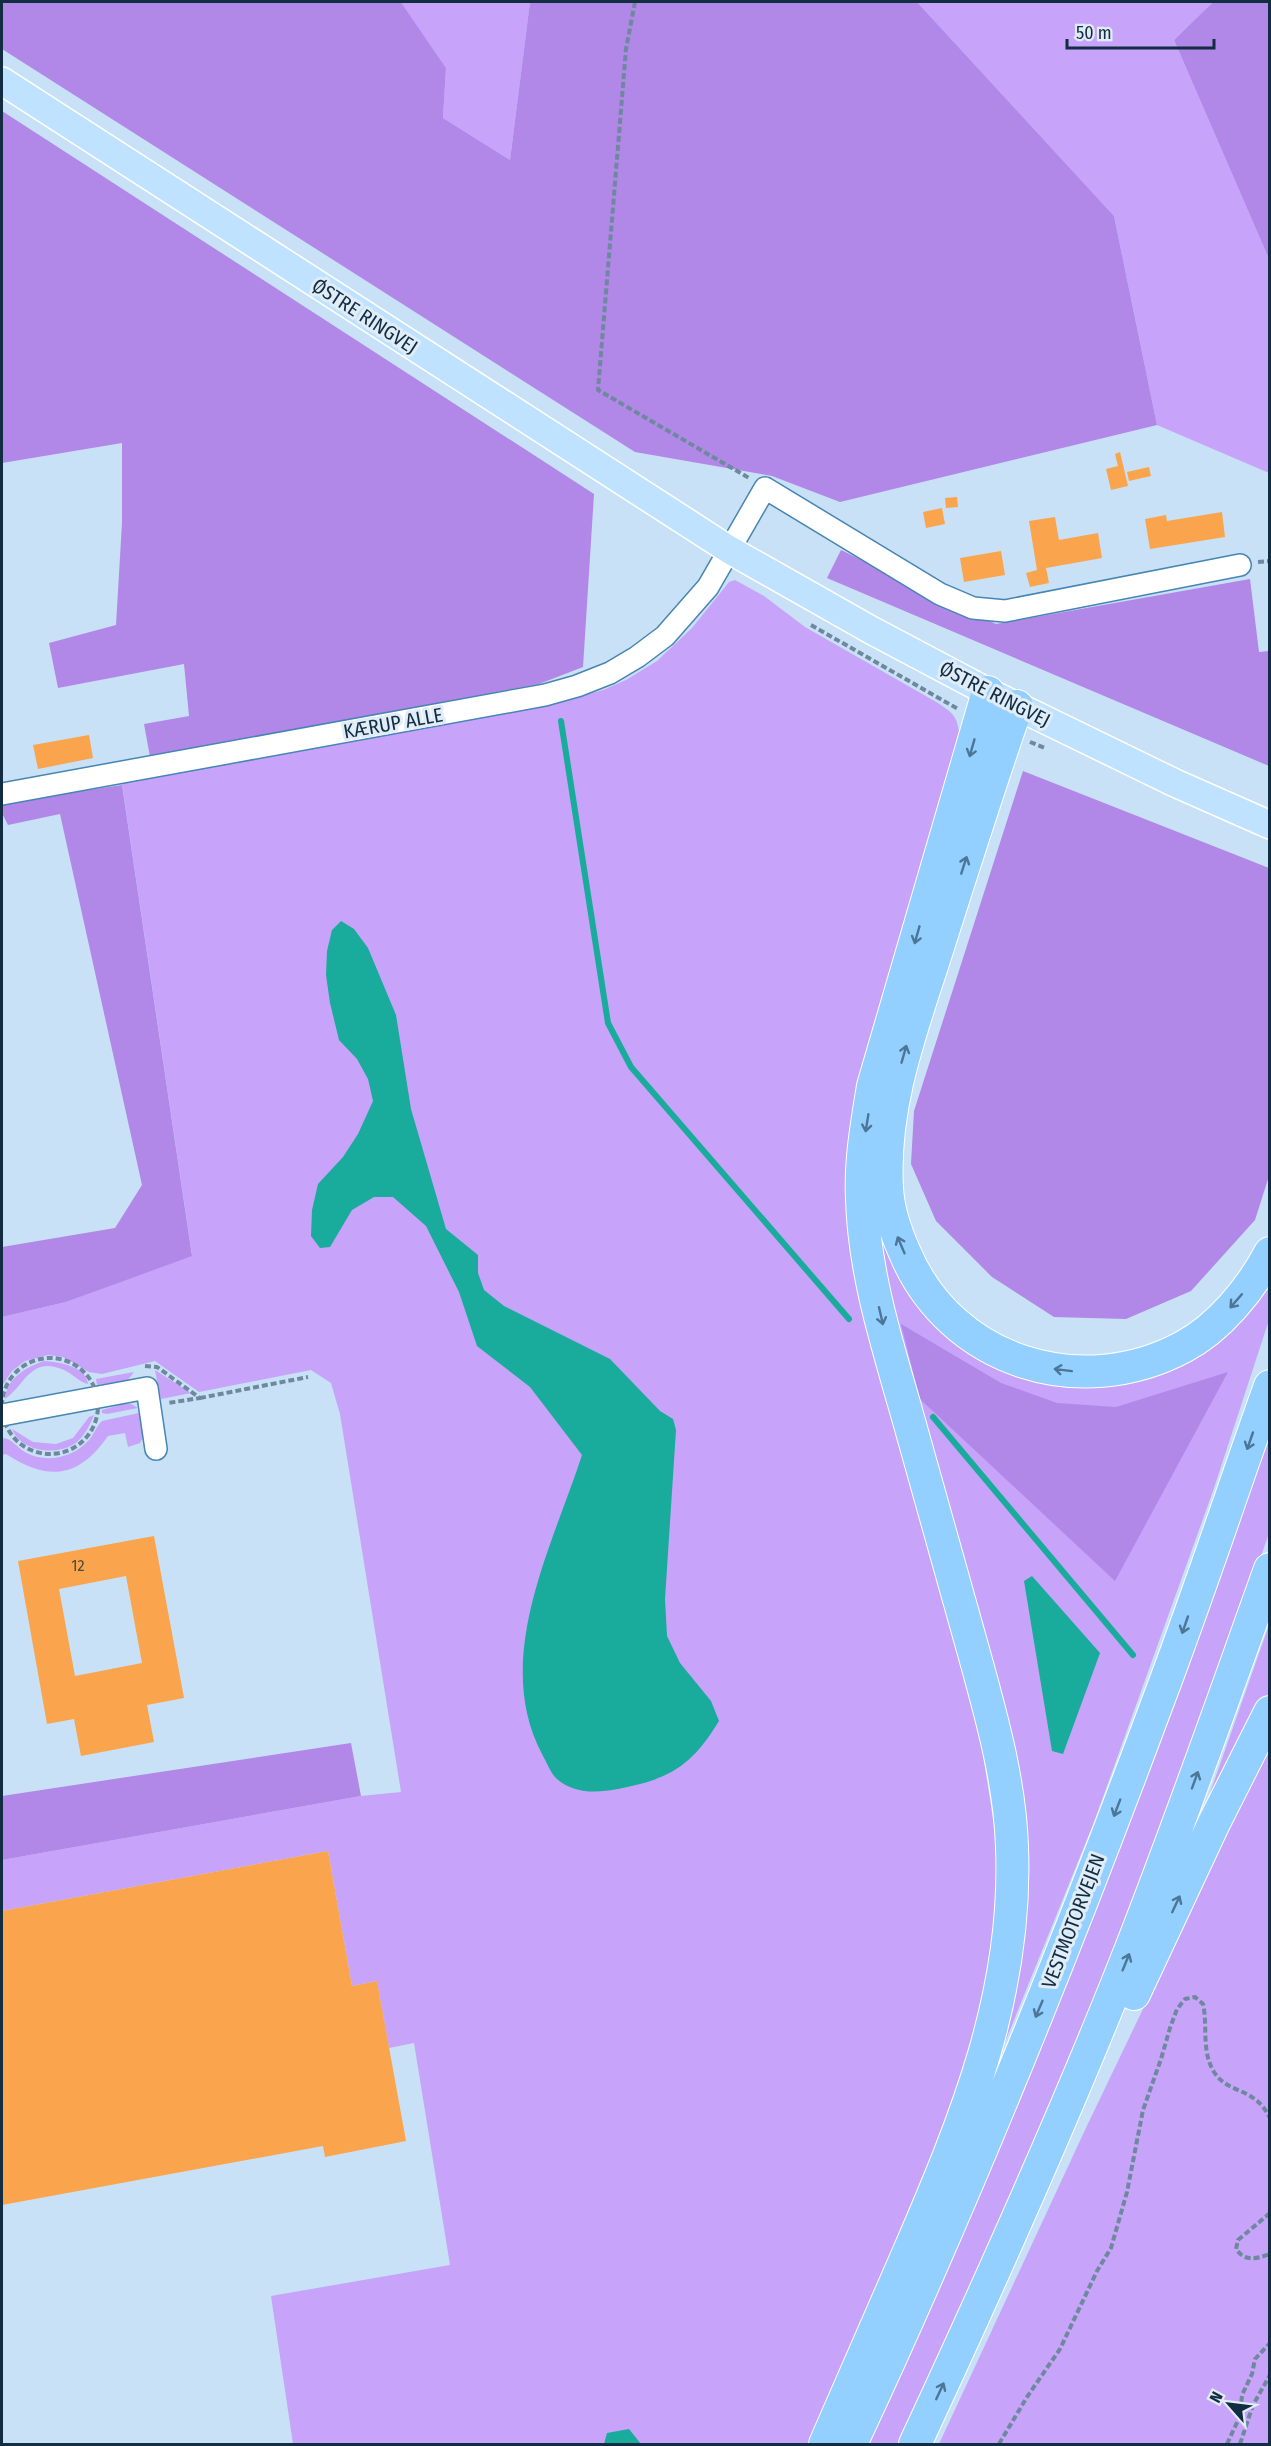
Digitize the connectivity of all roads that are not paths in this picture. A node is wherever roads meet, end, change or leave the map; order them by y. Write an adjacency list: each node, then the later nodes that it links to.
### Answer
1 (2, 81): 2 (main road, ØSTRE RINGVEJ)
2 (729, 549): 3 (street); 4 (main road, ØSTRE RINGVEJ); 6 (street, KÆRUP ALLE)
3 (1240, 565)
4 (988, 692): 5 (main road, ØSTRE RINGVEJ); 15 (highway, one-way to 15)
5 (1017, 706): 7 (main road, ØSTRE RINGVEJ); 8 (highway, one-way to 5)
6 (2, 794)
7 (1269, 825)
8 (1269, 1253)
9 (1269, 1386): 16 (highway, VESTMOTORVEJEN, one-way to 16)
10 (2, 1414): 11 (street)
11 (156, 1449)
12 (1269, 1569): 14 (highway, one-way to 12)
13 (1269, 1712): 14 (highway, one-way to 13)
14 (993, 2276): 17 (highway, one-way to 14)
15 (825, 2445)
16 (851, 2445)
17 (915, 2445)

